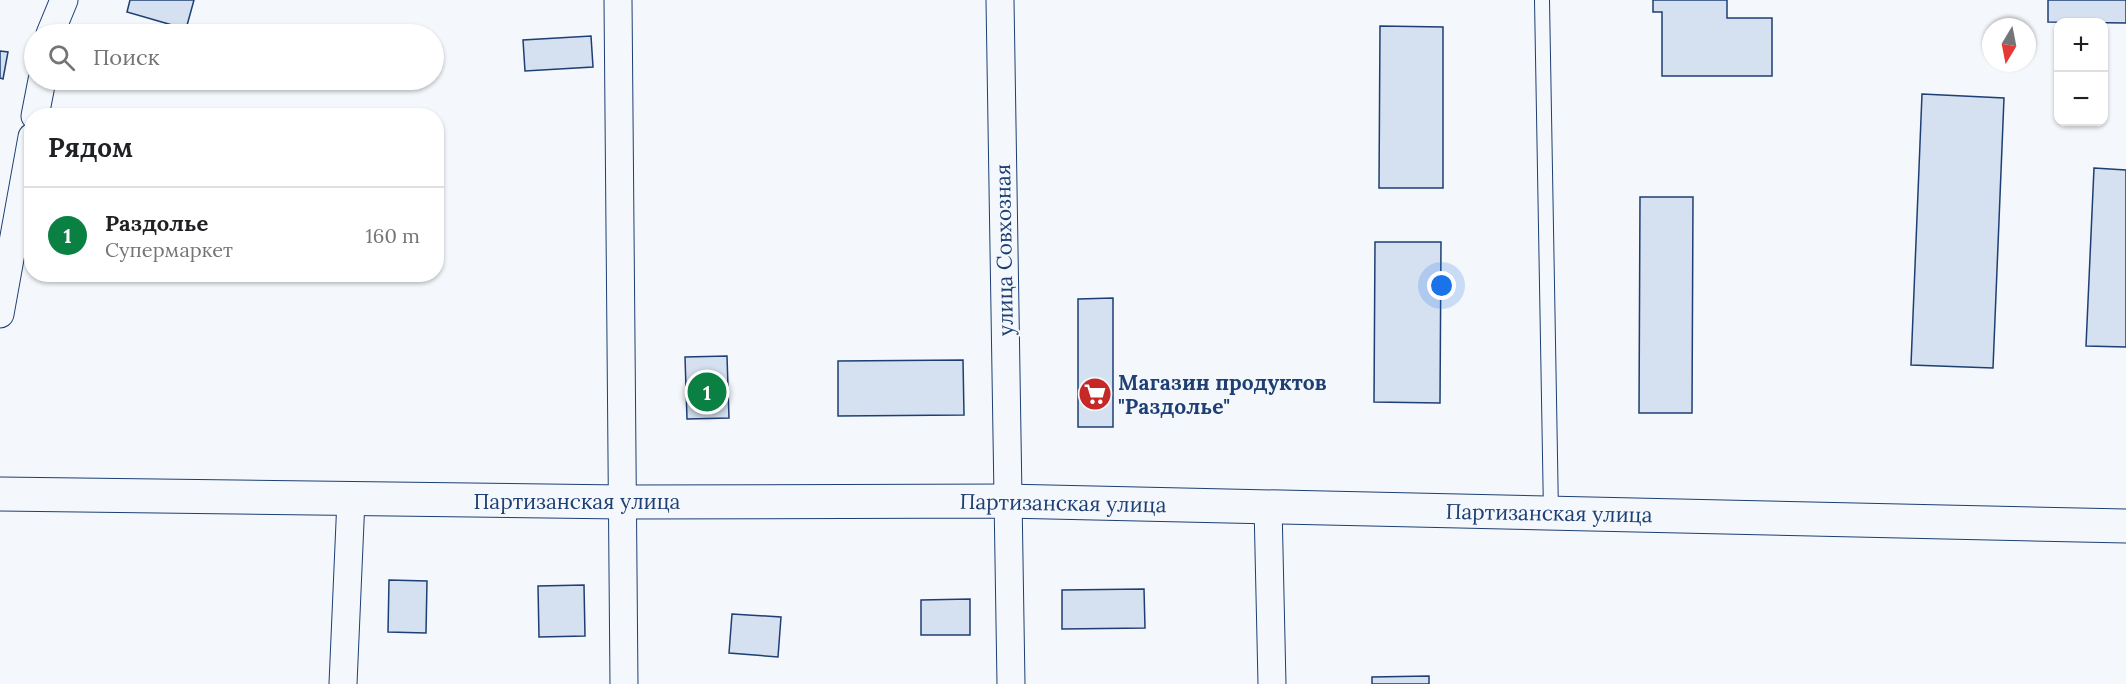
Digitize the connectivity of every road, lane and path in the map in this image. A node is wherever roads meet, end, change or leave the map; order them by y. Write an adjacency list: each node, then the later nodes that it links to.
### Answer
1 (64, 0): 5 (street)
2 (618, 0): 13 (street)
3 (1000, 0): 12 (street, улица Совхозная)
4 (1542, 0): 15 (lane)
5 (54, 24)
6 (40, 90): 7 (street)
7 (37, 108)
8 (24, 181): 9 (street)
9 (0, 314)
10 (0, 494): 11 (street, Партизанская улица)
11 (351, 499): 13 (street, Партизанская улица); 17 (street)
12 (1008, 501): 13 (street, Партизанская улица); 14 (street, Партизанская улица); 19 (street, улица Совхозная)
13 (622, 502): 18 (street)
14 (1268, 506): 15 (street, Партизанская улица); 20 (street)
15 (1551, 513): 16 (street, Партизанская улица)
16 (2126, 526)
17 (342, 684)
18 (624, 684)
19 (1011, 684)
20 (1272, 684)

